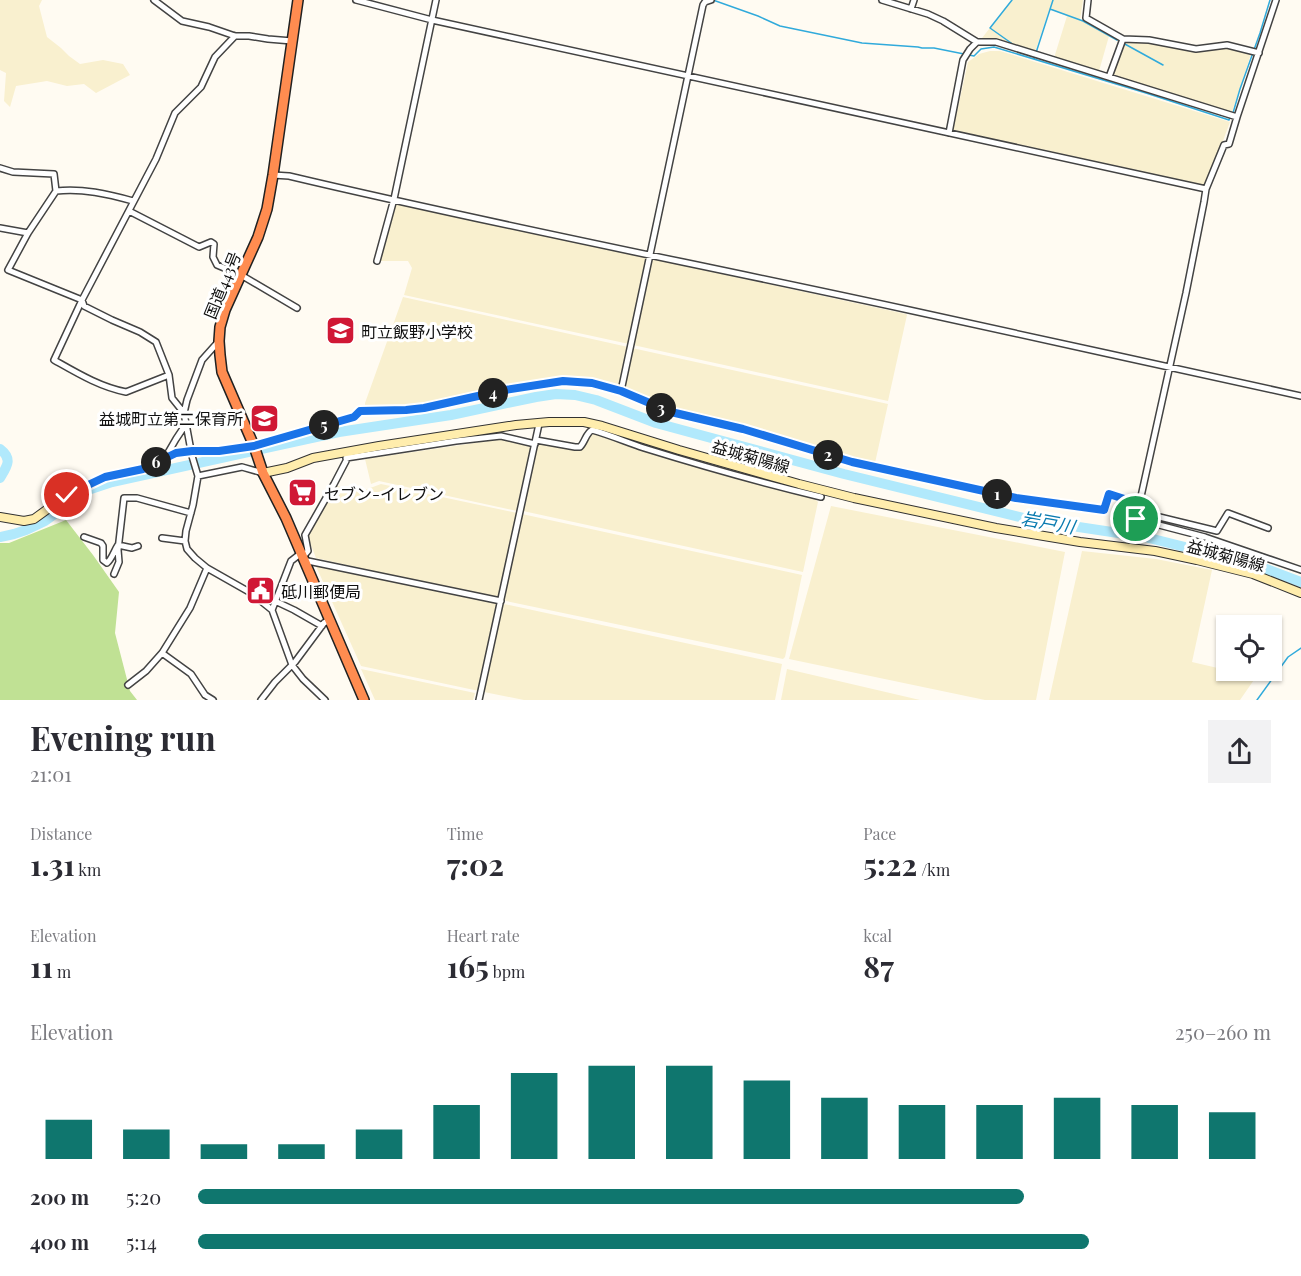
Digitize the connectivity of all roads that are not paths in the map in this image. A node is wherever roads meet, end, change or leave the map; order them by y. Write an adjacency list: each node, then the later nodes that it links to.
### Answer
1 (154, 0): 12 (street)
2 (298, 0): 14 (highway, 国道443号)
3 (356, 0): 11 (street)
4 (436, 0): 11 (street)
5 (711, 0): 17 (street)
6 (882, 0): 10 (street)
7 (914, 0): 10 (street)
8 (1088, 0): 13 (street)
9 (1276, 0): 16 (street)
10 (911, 9): 15 (street)
11 (432, 20): 17 (street); 25 (street)
12 (235, 36): 14 (street); 26 (street)
13 (1123, 39): 16 (street); 18 (street)
14 (292, 41): 22 (highway, 国道443号)
15 (977, 42): 18 (street); 20 (street)
16 (1259, 53): 19 (street)
17 (688, 76): 20 (street); 30 (street)
18 (1109, 78): 19 (street)
19 (1237, 117): 23 (street)
20 (949, 133): 23 (street)
21 (0, 168): 24 (street)
22 (273, 176): 25 (street); 32 (highway, 国道443号)
23 (1206, 189): 36 (street)
24 (56, 190): 26 (street); 29 (street)
25 (393, 199): 30 (street); 31 (street)
26 (134, 201): 27 (street)
27 (129, 211): 32 (street); 33 (street)
28 (0, 228): 29 (street)
29 (28, 233): 33 (street)
30 (651, 256): 36 (street); 38 (street)
31 (377, 261)
32 (241, 275): 34 (street); 35 (highway, 国道443号)
33 (82, 300): 37 (street); 37 (street)
34 (297, 308)
35 (219, 341): 40 (street); 44 (highway, 国道443号)
36 (1169, 368): 39 (street); 51 (street)
37 (169, 375): 40 (street)
38 (621, 391): 44 (street); 51 (street)
39 (1301, 396)
40 (184, 413): 41 (street)
41 (186, 424): 45 (street); 47 (street)
42 (539, 424): 43 (street); 46 (main road, 益城菊陽線); 64 (main road, 益城菊陽線)
43 (535, 442): 46 (street); 50 (street); 66 (street)
44 (254, 446): 45 (street); 48 (highway, 国道443号)
45 (192, 453): 47 (main road); 49 (street)
46 (347, 455): 48 (main road, 益城菊陽線); 60 (street)
47 (165, 458): 53 (main road)
48 (262, 470): 49 (street); 60 (highway, 国道443号)
49 (198, 476): 52 (street)
50 (821, 497)
51 (1140, 504): 54 (street); 62 (street)
52 (191, 513): 57 (street); 58 (street)
53 (4, 518)
54 (1268, 528)
55 (84, 537): 58 (street)
56 (162, 538): 57 (street)
57 (185, 541): 61 (street)
58 (118, 545): 59 (street); 63 (street)
59 (138, 546)
60 (301, 557): 65 (street); 66 (street); 68 (highway, 国道443号)
61 (207, 568): 67 (street); 69 (street)
62 (1301, 570)
63 (114, 574)
64 (1301, 593)
65 (275, 601): 67 (street); 68 (street)
66 (501, 601): 76 (street)
67 (272, 610): 70 (street)
68 (325, 623): 70 (street); 75 (highway, 国道443号)
69 (162, 653): 71 (street); 73 (street)
70 (292, 665): 72 (street); 74 (street)
71 (128, 685)
72 (321, 698)
73 (213, 700)
74 (261, 700)
75 (364, 700)
76 (479, 700)

